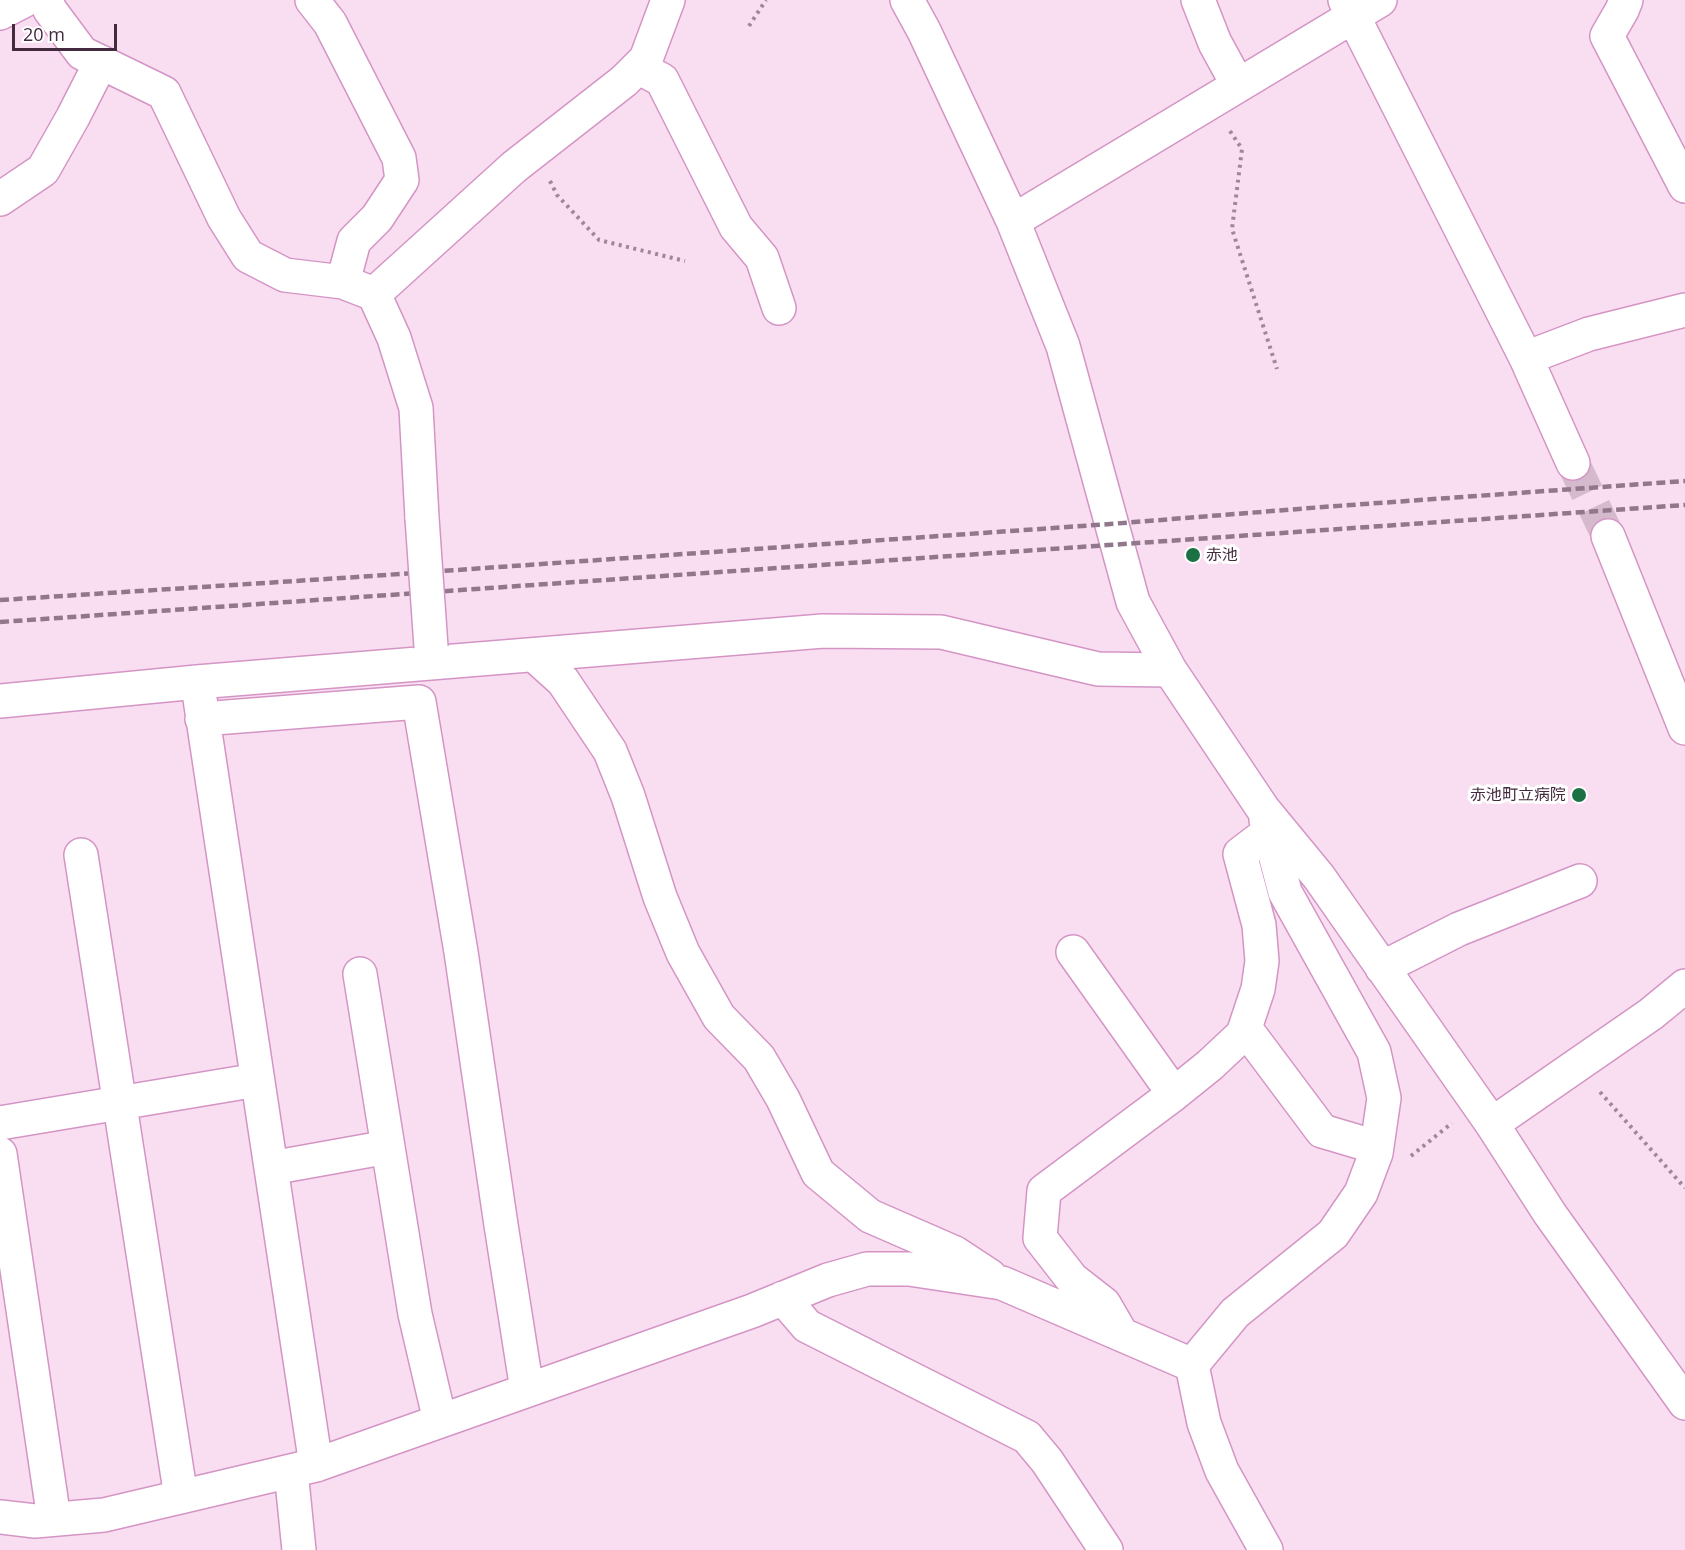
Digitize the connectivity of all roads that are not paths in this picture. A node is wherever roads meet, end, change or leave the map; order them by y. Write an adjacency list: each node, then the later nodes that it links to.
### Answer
1 (25, 0): 9 (street)
2 (46, 0): 10 (street)
3 (312, 0): 16 (street)
4 (668, 0): 11 (street)
5 (907, 0): 15 (street)
6 (1198, 0): 12 (street)
7 (1626, 0): 13 (street)
8 (1359, 6): 12 (street); 20 (street)
9 (0, 12)
10 (101, 62): 14 (street); 16 (street)
11 (638, 67): 17 (street); 18 (street)
12 (1238, 85): 15 (street)
13 (1685, 186)
14 (0, 199)
15 (1012, 220): 25 (street)
16 (343, 282): 17 (street)
17 (374, 294): 24 (street, bridge)
18 (779, 308)
19 (1685, 310): 20 (street)
20 (1526, 358): 21 (street)
21 (1573, 462)
22 (1608, 536): 28 (street)
23 (534, 655): 24 (street); 25 (street); 47 (street)
24 (432, 656): 26 (street)
25 (1170, 670): 30 (street)
26 (197, 682): 27 (street); 29 (street)
27 (0, 701)
28 (1682, 709)
29 (202, 718): 38 (street); 51 (street)
30 (1266, 820): 34 (street); 37 (street); 45 (street)
31 (81, 855): 40 (street)
32 (1580, 881): 34 (street)
33 (1073, 952): 39 (street)
34 (1382, 968): 41 (street)
35 (360, 974): 43 (street)
36 (1685, 986): 41 (street)
37 (1245, 1028): 39 (street); 45 (street)
38 (257, 1080): 40 (street); 46 (street)
39 (1174, 1094): 49 (street)
40 (118, 1103): 42 (street); 55 (street)
41 (1485, 1114): 52 (street)
42 (0, 1123)
43 (388, 1147): 46 (street); 53 (street)
44 (0, 1154): 57 (street)
45 (1389, 1155): 50 (street)
46 (271, 1167): 54 (street)
47 (1002, 1283): 48 (street); 49 (street)
48 (783, 1298): 51 (street); 59 (street)
49 (1122, 1335): 50 (street)
50 (1192, 1365): 60 (street)
51 (527, 1390): 53 (street)
52 (1685, 1402)
53 (440, 1421): 54 (street)
54 (303, 1468): 55 (street); 58 (street)
55 (181, 1497): 57 (street)
56 (0, 1517): 57 (street)
57 (54, 1519)
58 (299, 1550)
59 (1106, 1550)
60 (1266, 1550)

